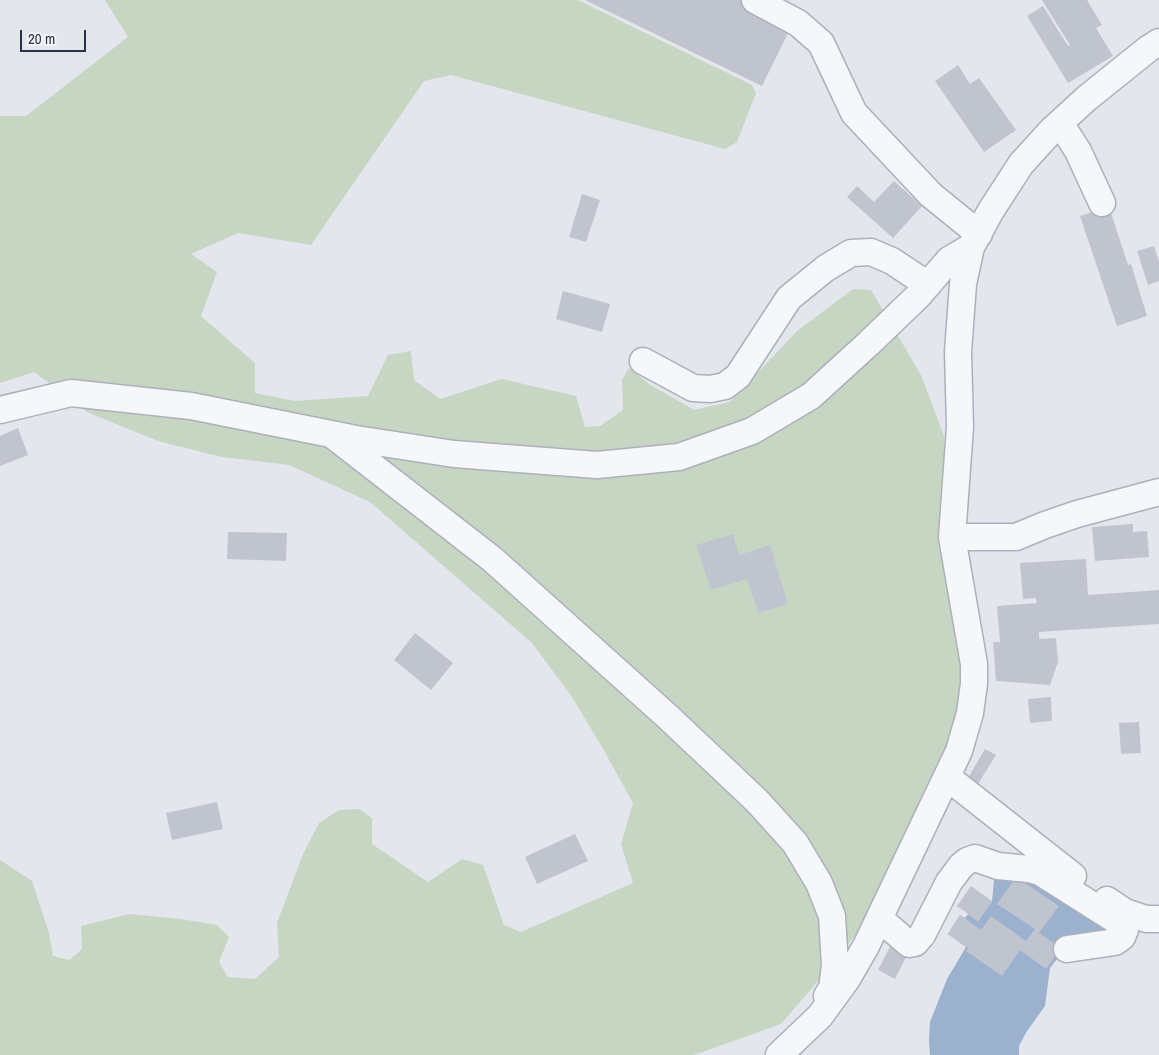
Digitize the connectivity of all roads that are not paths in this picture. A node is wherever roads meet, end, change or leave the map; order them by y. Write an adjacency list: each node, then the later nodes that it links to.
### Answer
1 (755, 0): 5 (street)
2 (1159, 42): 3 (street)
3 (1060, 123): 4 (street); 5 (street)
4 (1102, 203)
5 (975, 241): 6 (street); 11 (street)
6 (928, 285): 7 (street); 9 (street)
7 (643, 362)
8 (0, 410): 9 (street)
9 (332, 435): 16 (street)
10 (1159, 492): 11 (street)
11 (952, 537): 12 (street)
12 (948, 777): 13 (street); 14 (street)
13 (880, 919): 15 (street); 17 (street)
14 (1159, 919)
15 (1067, 949)
16 (770, 1055)
17 (779, 1055)

